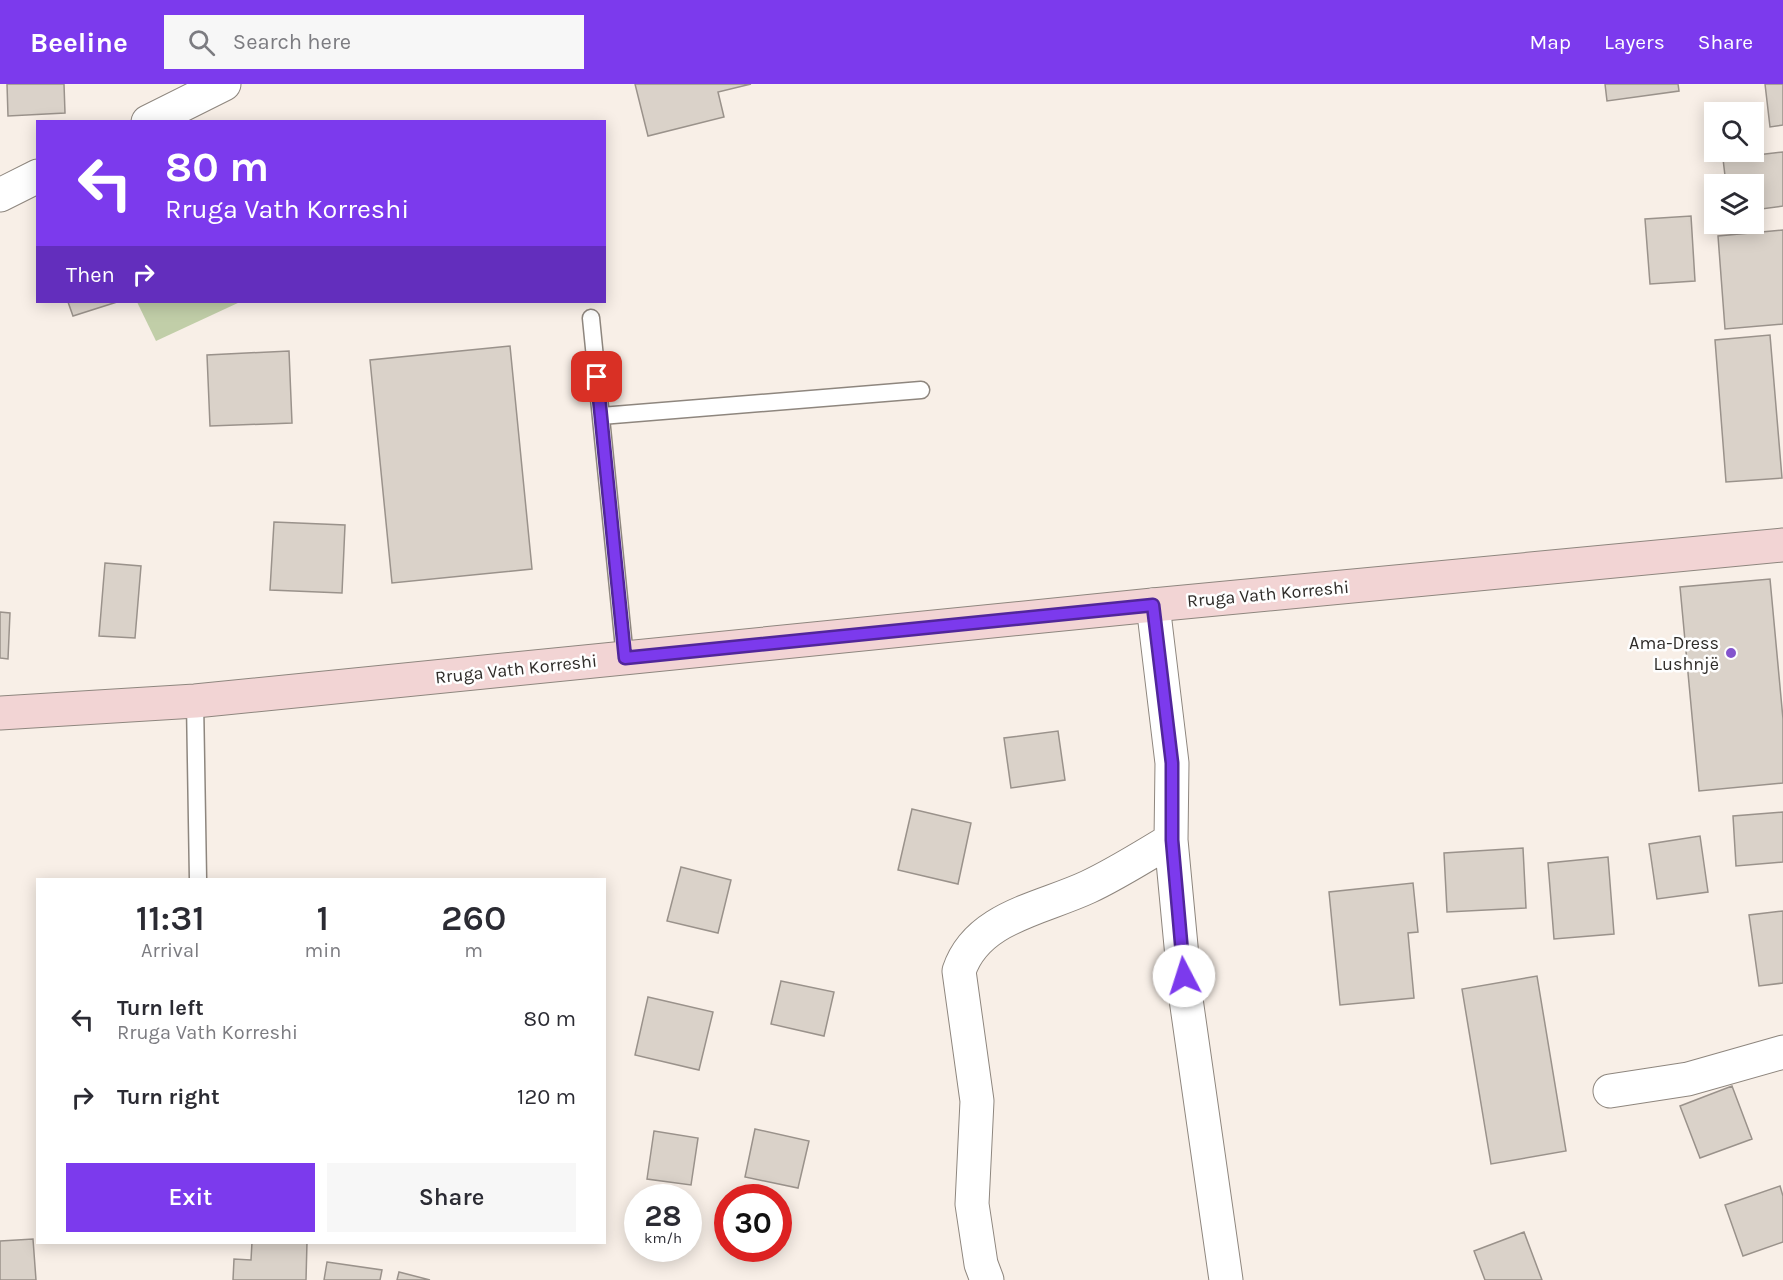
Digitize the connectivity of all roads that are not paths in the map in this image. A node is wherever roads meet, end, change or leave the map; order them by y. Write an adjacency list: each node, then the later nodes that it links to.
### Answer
1 (224, 84): 2 (street)
2 (152, 120)
3 (36, 177): 4 (street)
4 (0, 195)
5 (591, 318): 7 (lane)
6 (921, 390): 7 (lane)
7 (601, 416): 10 (lane)
8 (1783, 545): 9 (main road, Rruga Vath Korreshi)
9 (1153, 605): 10 (main road, Rruga Vath Korreshi); 13 (street)
10 (625, 658): 11 (main road, Rruga Vath Korreshi)
11 (195, 701): 12 (main road, Rruga Vath Korreshi); 14 (lane)
12 (0, 713)
13 (1172, 840): 17 (street); 18 (street)
14 (198, 878)
15 (1783, 1052): 16 (street)
16 (1610, 1091)
17 (987, 1280)
18 (1227, 1280)

